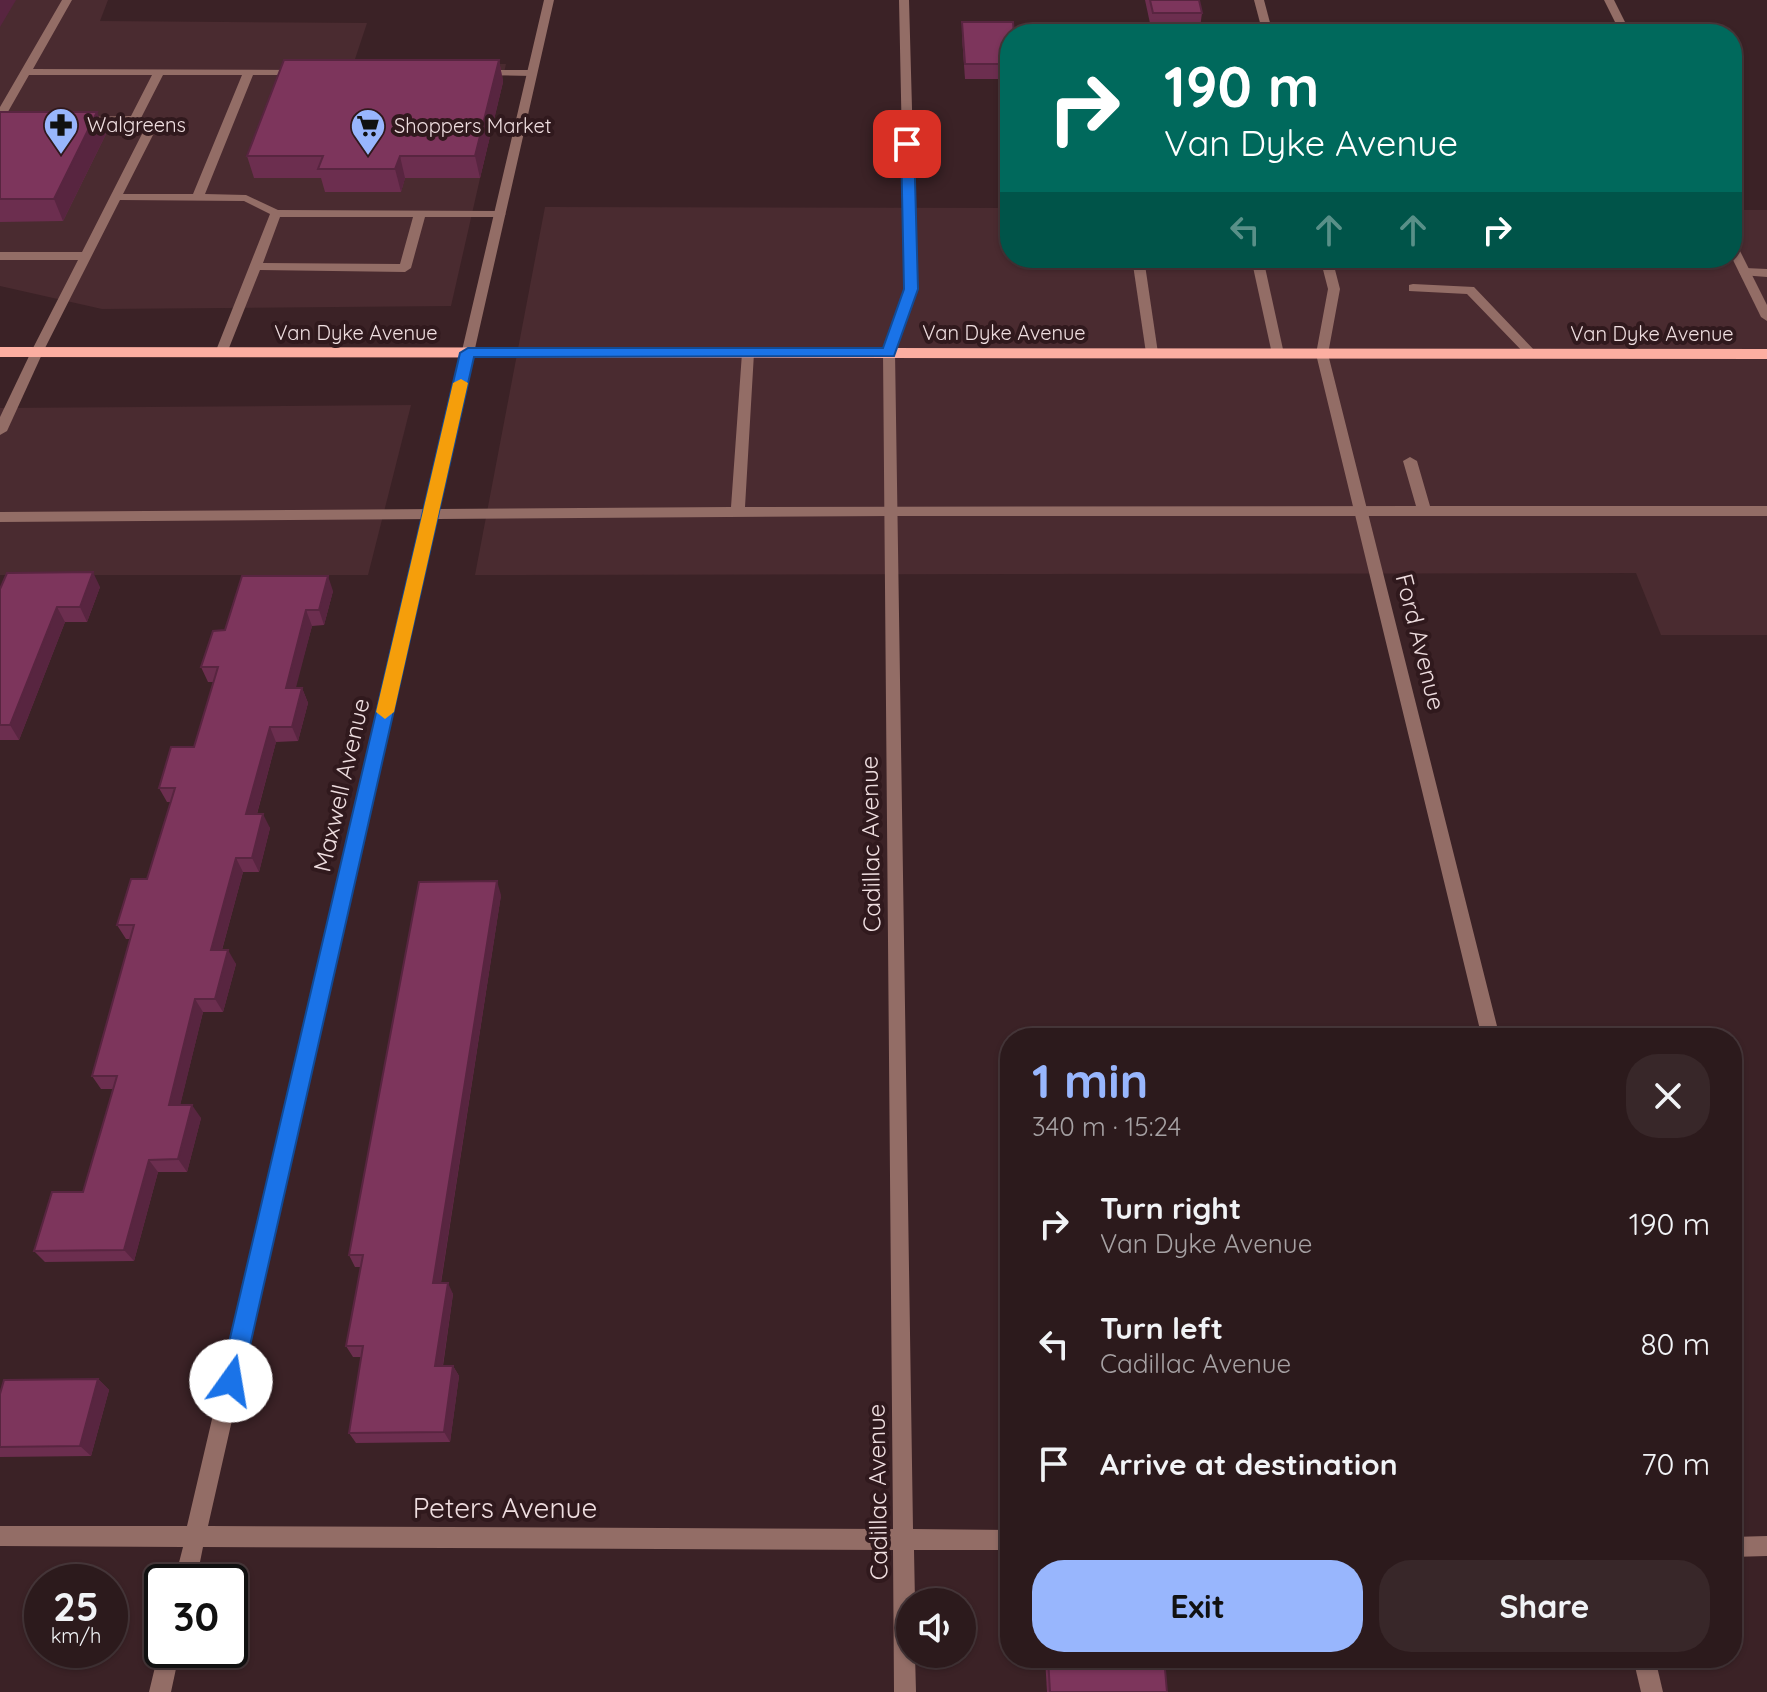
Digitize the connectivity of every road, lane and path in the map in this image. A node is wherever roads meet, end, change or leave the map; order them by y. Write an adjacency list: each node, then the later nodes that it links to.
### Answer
1 (67, 0): 8 (street)
2 (549, 0): 13 (street, Maxwell Avenue)
3 (904, 0): 36 (street, Cadillac Avenue)
4 (1259, 0): 6 (street)
5 (1609, 0): 7 (street)
6 (1265, 24)
7 (1621, 24)
8 (27, 72): 9 (street); 14 (street)
9 (159, 72): 10 (street); 15 (street)
10 (249, 72): 11 (street); 19 (street)
11 (312, 72)
12 (469, 73): 13 (street)
13 (532, 73): 22 (street, Maxwell Avenue)
14 (0, 119): 16 (street)
15 (135, 119): 17 (street); 18 (street)
16 (15, 120)
17 (60, 120)
18 (117, 197): 19 (street); 24 (street)
19 (198, 197): 20 (street)
20 (276, 213): 21 (street); 25 (street)
21 (420, 214): 22 (street); 25 (street)
22 (500, 214): 38 (street, Maxwell Avenue)
23 (0, 256): 24 (street)
24 (86, 256): 35 (street)
25 (255, 266): 37 (street)
26 (1742, 266): 30 (street)
27 (1139, 268): 40 (street)
28 (1259, 268): 42 (street)
29 (1329, 268): 43 (street, Ford Avenue)
30 (1745, 272): 31 (street); 33 (street)
31 (1767, 273)
32 (1413, 288): 41 (street)
33 (1767, 317)
34 (0, 352): 35 (main road, Van Dyke Avenue)
35 (37, 352): 37 (main road, Van Dyke Avenue); 45 (street)
36 (889, 352): 39 (main road, Van Dyke Avenue); 40 (main road, Van Dyke Avenue); 47 (street, Cadillac Avenue)
37 (221, 353): 38 (main road, Van Dyke Avenue)
38 (468, 353): 39 (main road, Van Dyke Avenue); 52 (street, Maxwell Avenue)
39 (748, 353): 50 (street)
40 (1152, 353): 42 (main road, Van Dyke Avenue)
41 (1531, 353): 43 (main road, Van Dyke Avenue); 44 (main road, Van Dyke Avenue)
42 (1278, 354): 43 (main road, Van Dyke Avenue)
43 (1322, 354): 51 (street, Ford Avenue)
44 (1767, 354)
45 (0, 431)
46 (1410, 461): 48 (street)
47 (891, 511): 50 (street); 51 (street); 57 (street, Cadillac Avenue)
48 (1424, 511): 49 (street); 51 (street)
49 (1767, 511)
50 (738, 512): 52 (street)
51 (1361, 512): 54 (street, Ford Avenue)
52 (431, 514): 53 (street); 55 (street, Maxwell Avenue)
53 (0, 517)
54 (1489, 1028)
55 (195, 1535): 56 (street, Peters Avenue); 57 (street, Peters Avenue); 61 (street, Maxwell Avenue)
56 (0, 1536)
57 (902, 1538): 58 (street, Peters Avenue); 65 (street, Cadillac Avenue)
58 (1000, 1540)
59 (1767, 1546): 60 (street)
60 (1742, 1547)
61 (189, 1564)
62 (165, 1668): 64 (street)
63 (1646, 1668): 66 (street)
64 (160, 1692)
65 (905, 1692)
66 (1652, 1692)

